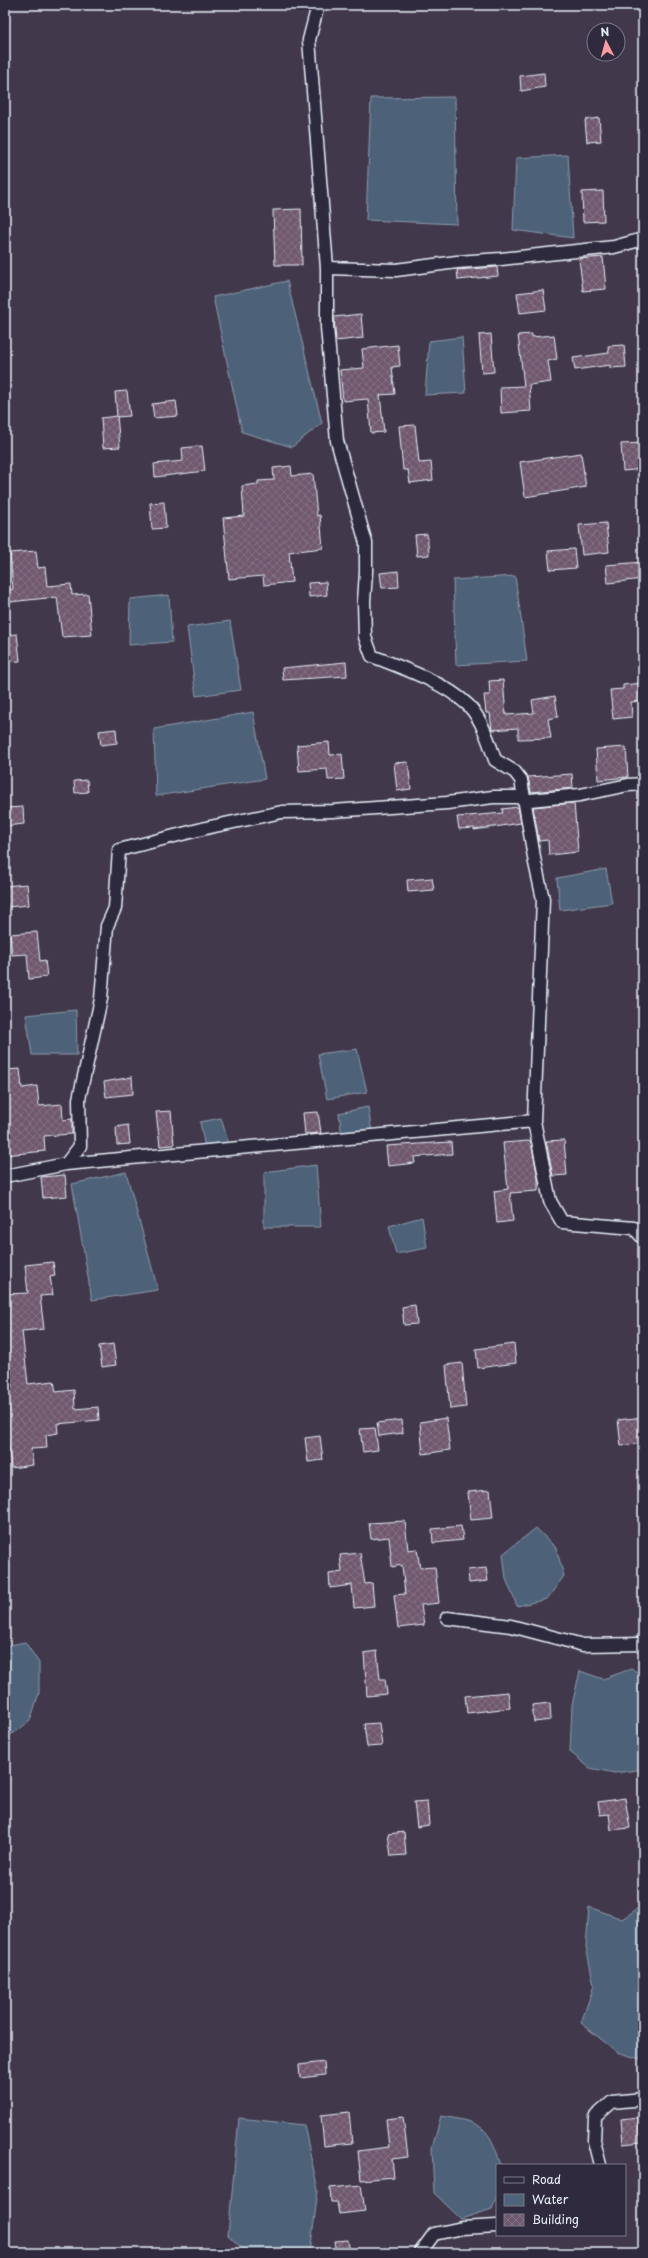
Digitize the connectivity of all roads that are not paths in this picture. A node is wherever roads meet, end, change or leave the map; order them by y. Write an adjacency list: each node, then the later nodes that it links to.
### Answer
1 (318, 5): 3 (street)
2 (643, 239): 3 (street)
3 (327, 268): 5 (street)
4 (643, 784): 5 (street)
5 (525, 798): 6 (street); 7 (street)
6 (534, 1121): 7 (street); 9 (street)
7 (66, 1164): 8 (street)
8 (5, 1176)
9 (643, 1238)
10 (447, 1618): 11 (street)
11 (643, 1644)
12 (643, 2099): 13 (street)
13 (600, 2164)
14 (496, 2226): 15 (street)
15 (420, 2253)

